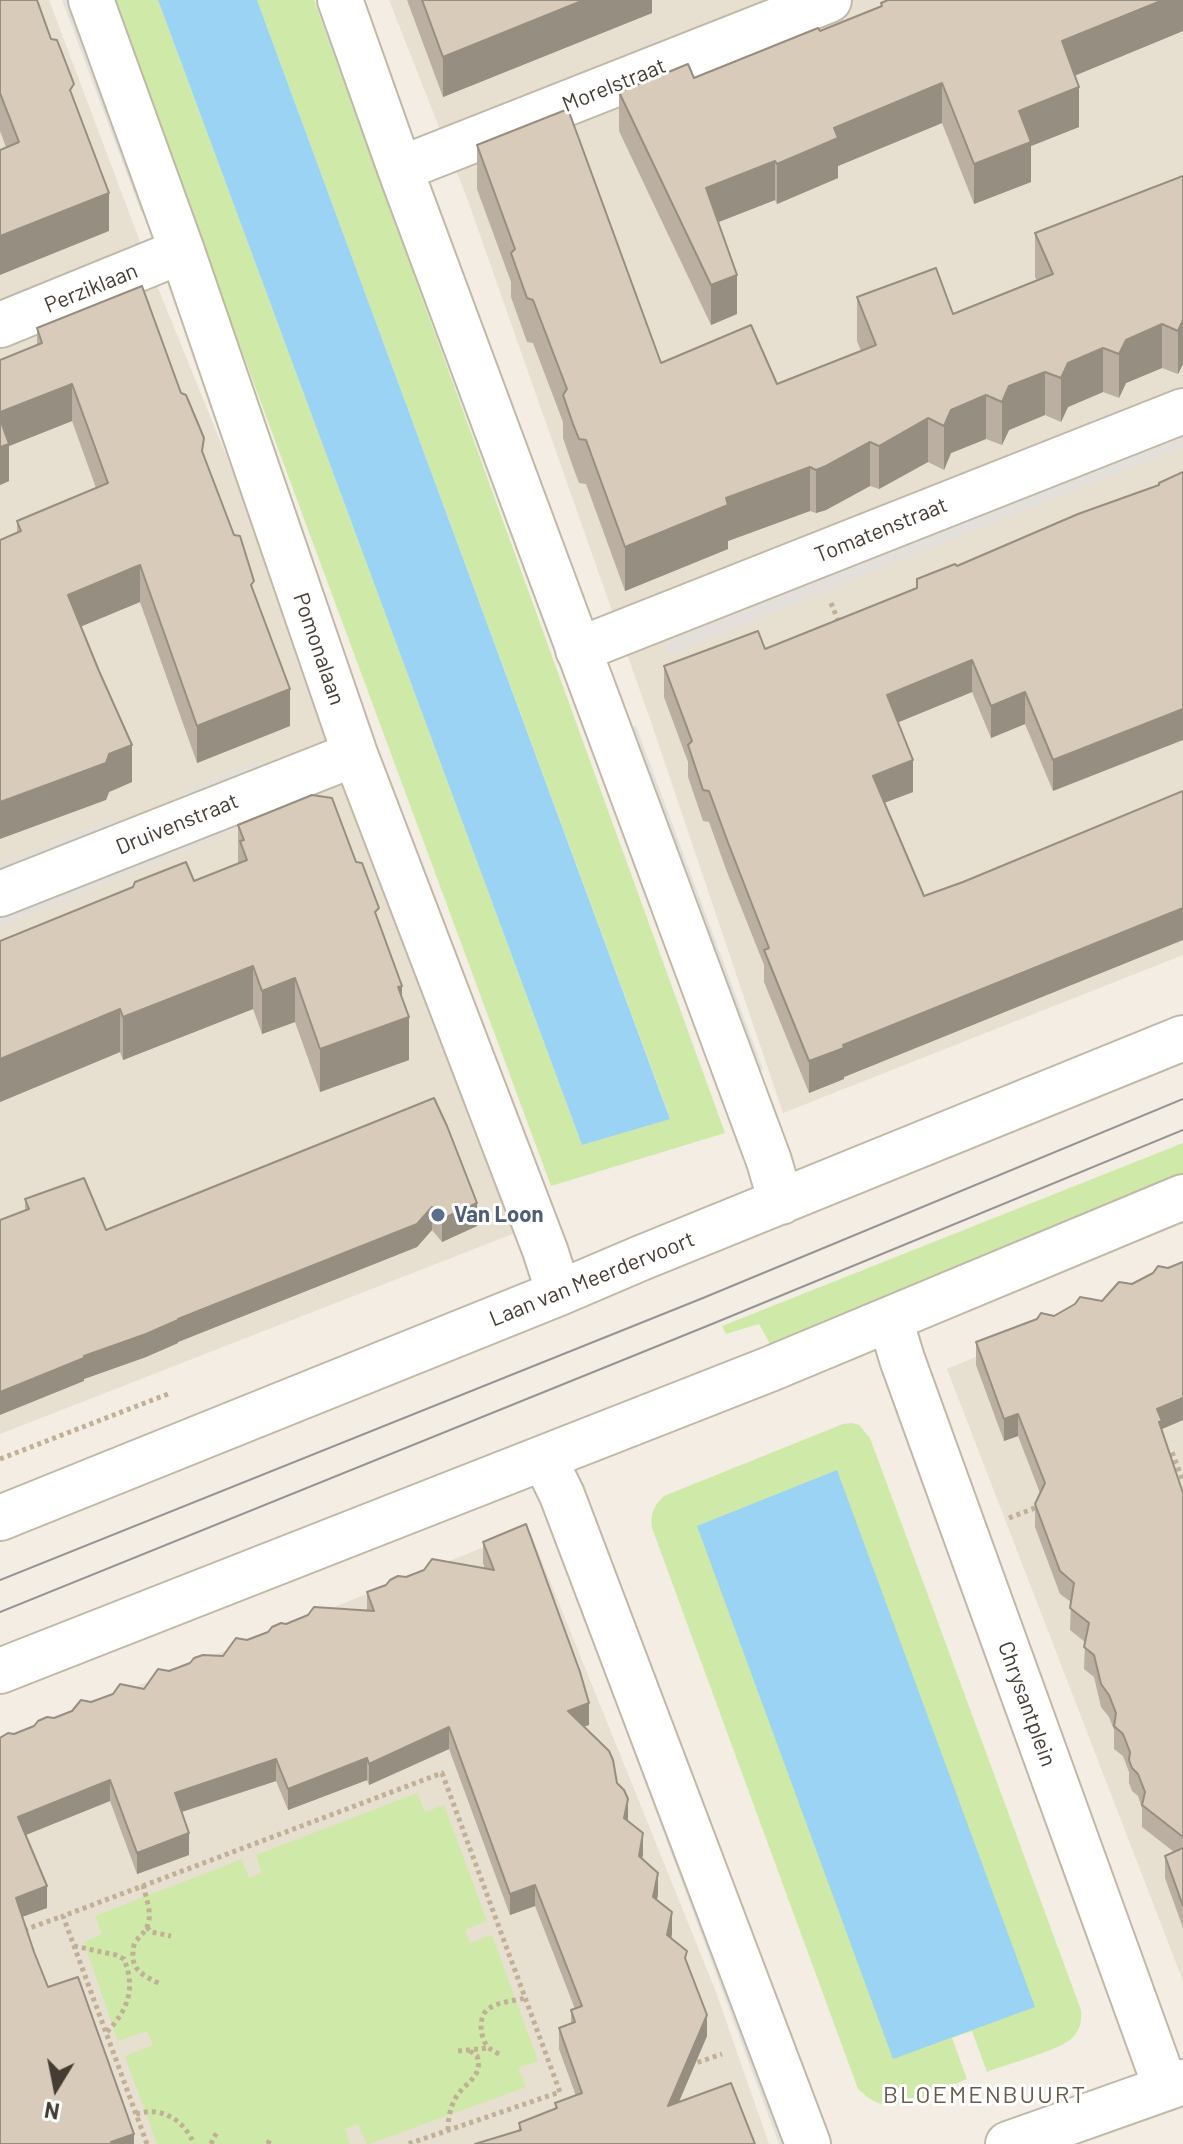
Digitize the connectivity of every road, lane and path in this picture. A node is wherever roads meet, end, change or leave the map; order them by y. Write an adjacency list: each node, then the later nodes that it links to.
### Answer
1 (91, 0): 5 (street, Pomonalaan)
2 (340, 0): 4 (street)
3 (829, 0): 4 (street, Morelstraat)
4 (400, 169): 10 (street)
5 (182, 251): 6 (street, Perziklaan); 11 (street, Pomonalaan)
6 (0, 325)
7 (1183, 411): 8 (street, Tomatenstraat)
8 (812, 557): 9 (path); 10 (street, Tomatenstraat)
9 (841, 629)
10 (578, 650): 15 (street)
11 (355, 754): 12 (street, Druivenstraat); 16 (street, Pomonalaan)
12 (0, 894)
13 (1183, 1038): 15 (street, Laan van Meerdervoort)
14 (1183, 1197): 17 (street)
15 (781, 1202): 16 (street, Laan van Meerdervoort)
16 (559, 1293): 22 (street, Laan van Meerdervoort)
17 (890, 1319): 18 (street); 23 (street, Chrysantplein)
18 (544, 1458): 24 (street); 35 (street)
19 (1158, 1458): 20 (path)
20 (1182, 1476)
21 (1054, 1500): 23 (path)
22 (0, 1518)
23 (966, 1536): 41 (street, Chrysantplein)
24 (0, 1671)
25 (143, 1885): 26 (path); 27 (path); 33 (path)
26 (63, 1916): 28 (path); 30 (path)
27 (147, 1927): 29 (path); 31 (path)
28 (13, 1934)
29 (171, 1936)
30 (74, 1946): 31 (path); 34 (path)
31 (130, 1965): 32 (path); 34 (path)
32 (160, 1984)
33 (525, 1998): 36 (path); 42 (path)
34 (106, 2033): 44 (path)
35 (768, 2038): 40 (path); 51 (street)
36 (489, 2048): 38 (path); 39 (path)
37 (458, 2051): 38 (path)
38 (470, 2051): 45 (path)
39 (499, 2054)
40 (682, 2068)
41 (1175, 2085): 52 (street)
42 (560, 2092): 43 (path); 45 (path)
43 (563, 2100)
44 (136, 2114): 47 (path); 48 (path)
45 (448, 2130): 50 (path)
46 (218, 2131): 49 (path)
47 (147, 2144)
48 (194, 2144)
49 (211, 2144)
50 (408, 2144)
51 (808, 2144)
52 (1008, 2144)

